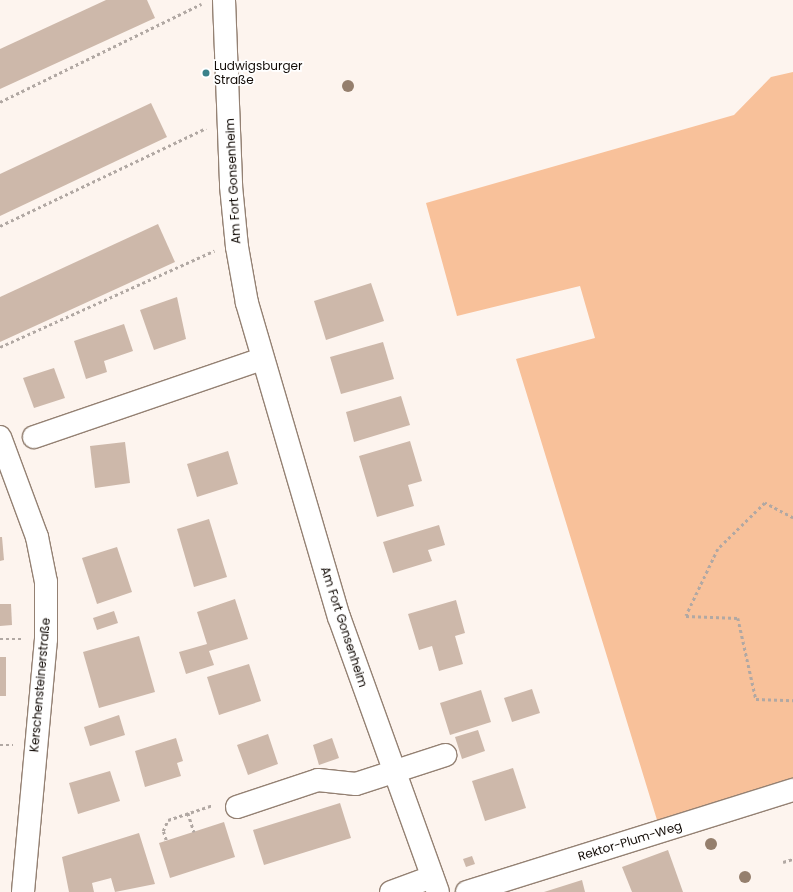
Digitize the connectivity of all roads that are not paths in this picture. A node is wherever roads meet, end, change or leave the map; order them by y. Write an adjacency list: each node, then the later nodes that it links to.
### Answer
1 (215, 2): 2 (street, Am Fort Gonsenheim)
2 (262, 359): 4 (street); 6 (street, Am Fort Gonsenheim)
3 (0, 437): 10 (street, Kerschensteinerstraße)
4 (34, 437)
5 (445, 755): 6 (street)
6 (392, 772): 8 (street); 9 (street, Am Fort Gonsenheim)
7 (793, 790): 12 (street, Rektor-Plum-Weg)
8 (237, 807)
9 (435, 885): 11 (street)
10 (23, 892)
11 (391, 892)
12 (467, 892)

